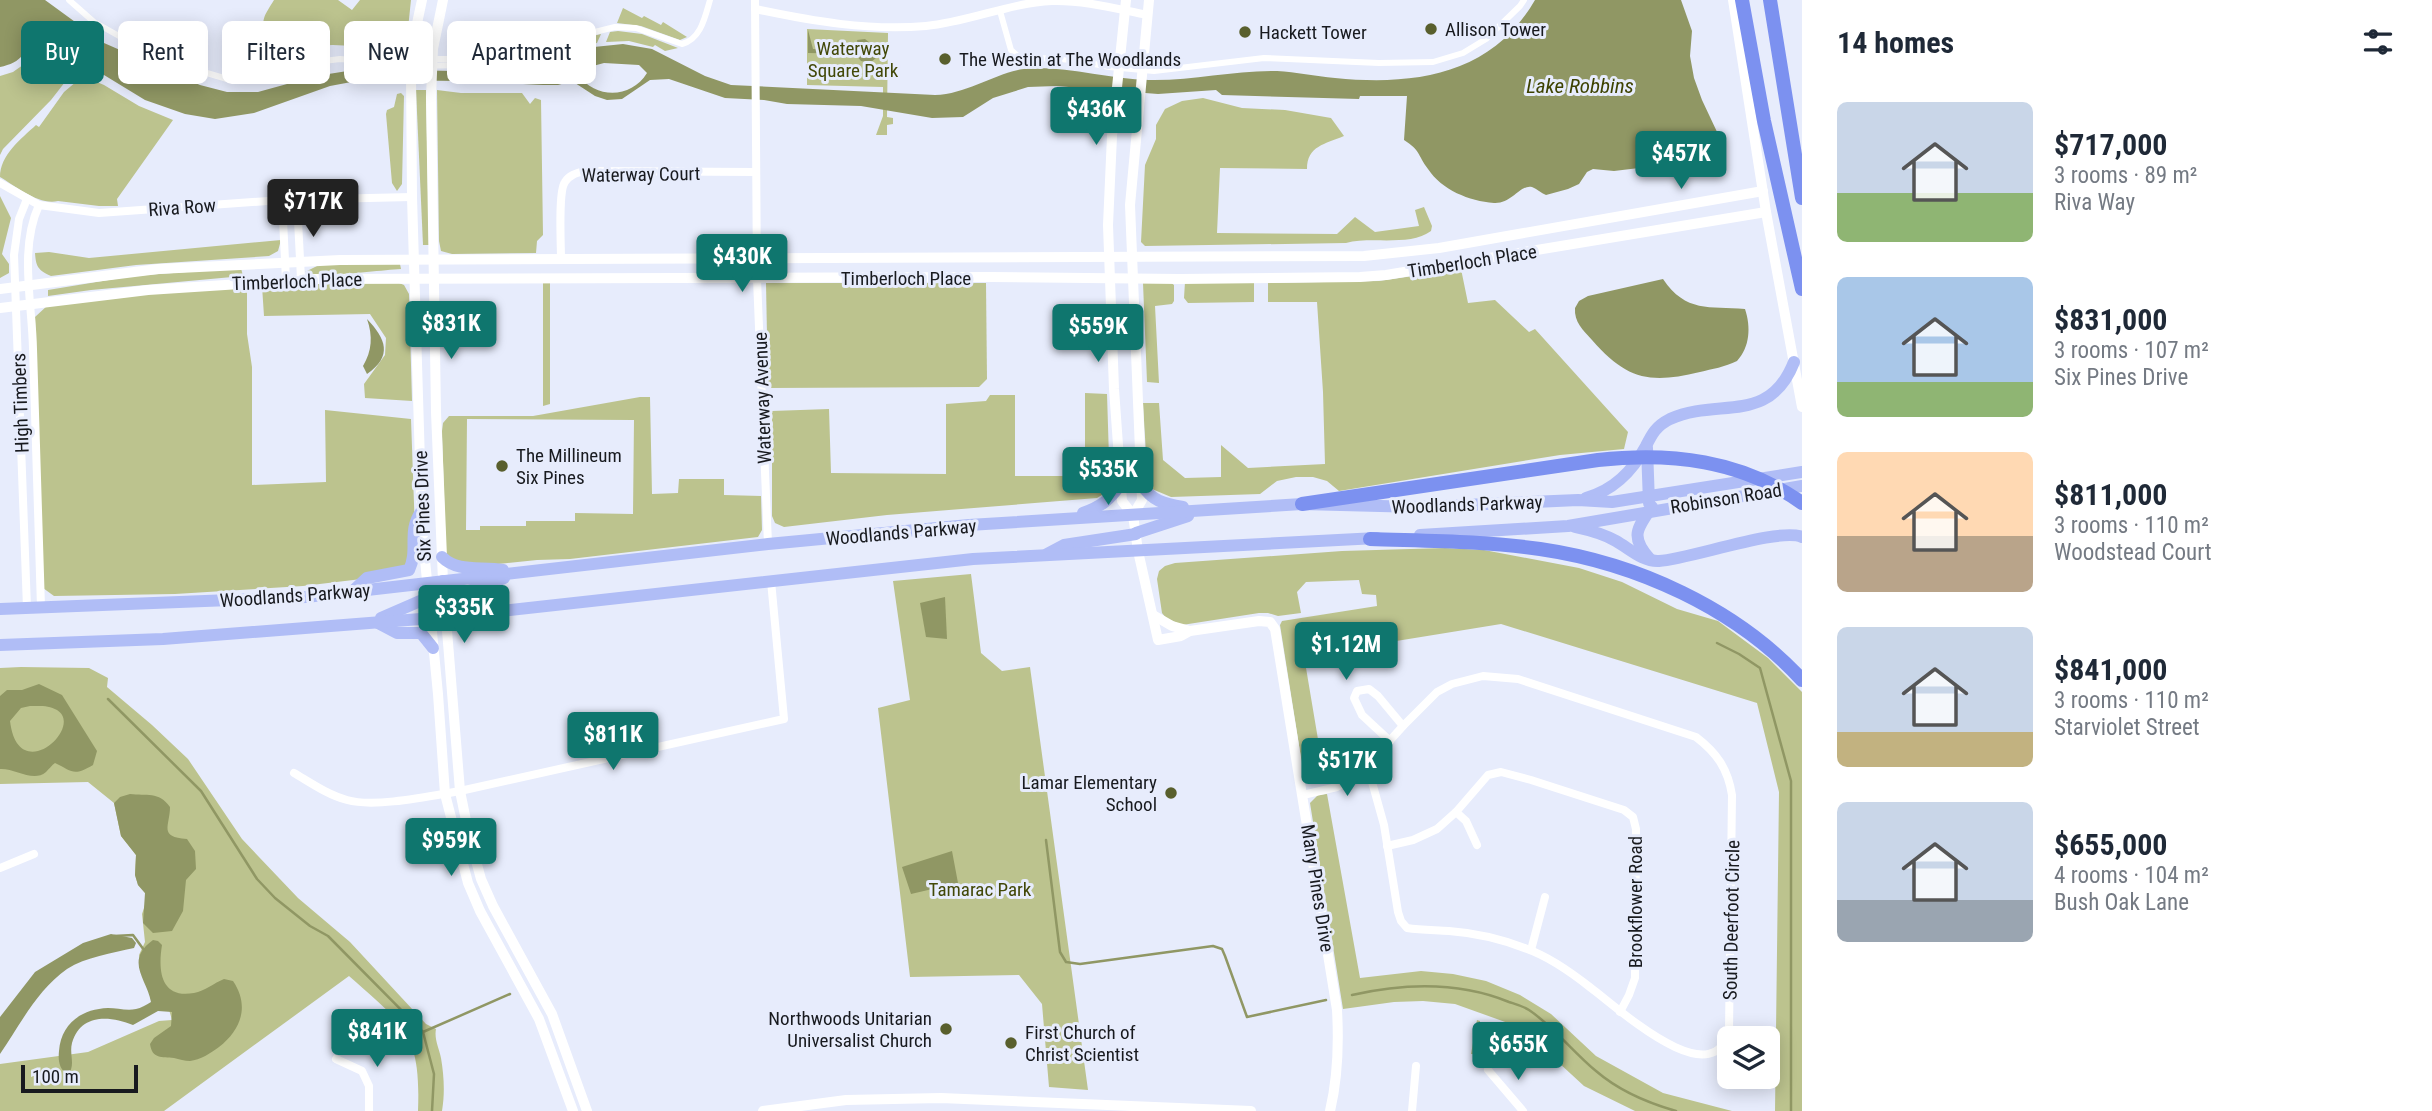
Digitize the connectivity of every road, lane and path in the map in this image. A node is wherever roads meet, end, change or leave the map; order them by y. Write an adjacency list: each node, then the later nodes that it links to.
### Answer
1 (69, 0): 4 (street)
2 (422, 0): 18 (street, Six Pines Drive)
3 (443, 0): 32 (street, Six Pines Drive)
4 (710, 0)
5 (1149, 0): 14 (street)
6 (1524, 0): 13 (street)
7 (1733, 0): 17 (main road)
8 (1742, 0): 49 (highway)
9 (1770, 0): 19 (highway)
10 (1053, 1): 12 (street); 13 (street)
11 (755, 5): 13 (street); 15 (street, Waterway Avenue)
12 (1126, 5): 14 (street); 30 (street)
13 (1000, 11)
14 (1148, 15): 31 (street)
15 (755, 172): 28 (street, Waterway Court); 29 (street, Waterway Avenue)
16 (0, 183): 20 (street, Riva Row)
17 (1763, 191): 24 (street, Timberloch Place); 25 (main road)
18 (411, 197): 22 (street, Riva Row); 33 (street, Six Pines Drive)
19 (1802, 198)
20 (27, 199): 23 (street, Riva Row); 47 (street, High Timbers)
21 (282, 200): 22 (street, Riva Row); 23 (street, Riva Row); 34 (street)
22 (297, 200): 35 (street)
23 (39, 205): 46 (street, High Timbers)
24 (1652, 212): 26 (street); 27 (street, Timberloch Place)
25 (1766, 212): 26 (street, Timberloch Place); 53 (main road)
26 (1655, 232): 37 (street, Timberloch Place)
27 (1306, 257): 31 (street, Timberloch Place); 37 (street)
28 (561, 259): 29 (street, Timberloch Place); 32 (street, Timberloch Place)
29 (757, 259): 30 (street, Timberloch Place); 43 (street, Waterway Avenue)
30 (1109, 259): 31 (street, Timberloch Place); 40 (street)
31 (1132, 259): 41 (street)
32 (435, 260): 33 (street, Timberloch Place); 38 (street, Six Pines Drive)
33 (414, 261): 35 (street, Timberloch Place); 39 (street, Six Pines Drive)
34 (286, 262): 35 (street, Timberloch Place); 36 (street, Timberloch Place); 44 (street)
35 (300, 262): 42 (street)
36 (252, 263): 45 (street); 46 (street, Timberloch Place)
37 (1307, 276): 41 (street, Timberloch Place)
38 (435, 277): 39 (street, Timberloch Place); 43 (street, Timberloch Place); 56 (street, Six Pines Drive)
39 (414, 278): 42 (street, Timberloch Place); 55 (street, Six Pines Drive)
40 (1110, 278): 41 (street, Timberloch Place); 43 (street, Timberloch Place); 61 (street)
41 (1132, 278): 60 (street)
42 (301, 279): 44 (street, Timberloch Place)
43 (757, 279): 75 (street, Waterway Avenue)
44 (286, 280): 45 (street, Timberloch Place)
45 (253, 282): 50 (street, Timberloch Place)
46 (30, 285): 47 (street, Timberloch Place); 50 (street, High Timbers)
47 (15, 288): 48 (street, Timberloch Place); 51 (street, High Timbers)
48 (0, 289)
49 (1802, 289)
50 (32, 304): 51 (street, Timberloch Place); 87 (street, High Timbers)
51 (17, 306): 52 (street, Timberloch Place); 88 (street, High Timbers)
52 (0, 308)
53 (1794, 362): 54 (main road); 57 (main road)
54 (1802, 407)
55 (418, 412): 56 (street); 68 (street, Six Pines Drive)
56 (436, 412): 78 (street, Six Pines Drive)
57 (1647, 444): 63 (main road); 64 (main road)
58 (1802, 472): 59 (main road)
59 (1784, 482): 62 (main road, Robinson Road); 64 (main road, Robinson Road)
60 (1141, 484): 67 (main road); 69 (street)
61 (1120, 485): 69 (street); 70 (main road)
62 (1802, 486)
63 (1578, 500): 64 (main road, Woodlands Parkway); 66 (main road, Woodlands Parkway)
64 (1653, 501): 71 (main road, Woodlands Parkway); 79 (main road)
65 (1802, 503): 66 (highway)
66 (1302, 505): 67 (main road, Woodlands Parkway)
67 (1205, 511): 69 (main road, Woodlands Parkway); 72 (main road)
68 (421, 512): 83 (street, Six Pines Drive); 84 (main road)
69 (1133, 515): 70 (main road, Woodlands Parkway); 72 (street, Many Pines Drive)
70 (1066, 519): 75 (main road, Woodlands Parkway)
71 (1568, 526): 74 (main road, Woodlands Parkway); 79 (main road)
72 (1136, 533): 76 (street, Many Pines Drive); 77 (main road)
73 (1802, 537): 79 (main road)
74 (1370, 539): 76 (main road, Woodlands Parkway); 98 (highway)
75 (768, 544): 80 (main road, Woodlands Parkway)
76 (1138, 551): 77 (main road, Woodlands Parkway); 90 (street, Many Pines Drive)
77 (1043, 556): 82 (main road, Woodlands Parkway)
78 (442, 557): 80 (main road); 81 (street, Six Pines Drive)
79 (1652, 561)
80 (517, 573): 81 (main road, Woodlands Parkway); 86 (main road)
81 (443, 581): 83 (main road, Woodlands Parkway); 85 (main road); 86 (street, Six Pines Drive)
82 (771, 581): 91 (main road, Woodlands Parkway); 104 (street)
83 (426, 583): 84 (main road, Woodlands Parkway); 85 (street, Six Pines Drive)
84 (353, 591): 87 (main road, Woodlands Parkway)
85 (427, 598): 92 (street, Six Pines Drive); 94 (main road)
86 (444, 600): 91 (street, Six Pines Drive); 92 (main road)
87 (41, 607): 88 (main road, Woodlands Parkway)
88 (27, 608): 89 (main road, Woodlands Parkway)
89 (0, 609)
90 (1153, 615): 95 (street); 95 (street, Many Pines Drive)
91 (446, 617): 92 (main road, Woodlands Parkway); 104 (street, Six Pines Drive)
92 (430, 618): 93 (main road, Woodlands Parkway); 97 (street, Six Pines Drive)
93 (378, 623): 94 (main road, Woodlands Parkway); 97 (main road)
94 (364, 624): 96 (main road, Woodlands Parkway)
95 (1190, 631): 103 (street, Many Pines Drive)
96 (0, 645)
97 (433, 648): 105 (street, Six Pines Drive)
98 (1802, 680)
99 (1403, 726): 100 (street); 100 (street); 114 (street, South Deerfoot Circle)
100 (1390, 741): 101 (street)
101 (1367, 764): 103 (street); 106 (street); 109 (street, South Deerfoot Circle)
102 (294, 773): 105 (street)
103 (1300, 776): 106 (street, Many Pines Drive)
104 (460, 792): 105 (street); 115 (street, Six Pines Drive)
105 (445, 794): 116 (street, Six Pines Drive)
106 (1303, 795): 128 (street, Many Pines Drive)
107 (1456, 812): 108 (street); 109 (street, Brookflower Road); 114 (street, Brookflower Road)
108 (1477, 845)
109 (1387, 846): 113 (street, South Deerfoot Circle)
110 (34, 853): 111 (street)
111 (0, 868)
112 (1545, 897): 113 (street)
113 (1531, 950): 114 (street, South Deerfoot Circle)
114 (1620, 1012)
115 (559, 1032): 116 (street); 124 (street, Six Pines Drive)
116 (547, 1038): 123 (street, Six Pines Drive)
117 (336, 1059): 122 (street)
118 (1416, 1066): 129 (street)
119 (1488, 1070): 130 (street)
120 (971, 1099): 121 (street); 126 (street); 127 (street)
121 (822, 1107): 125 (street)
122 (369, 1111)
123 (573, 1111)
124 (587, 1111)
125 (763, 1111)
126 (970, 1111)
127 (1251, 1111)
128 (1330, 1111)
129 (1412, 1111)
130 (1523, 1111)

